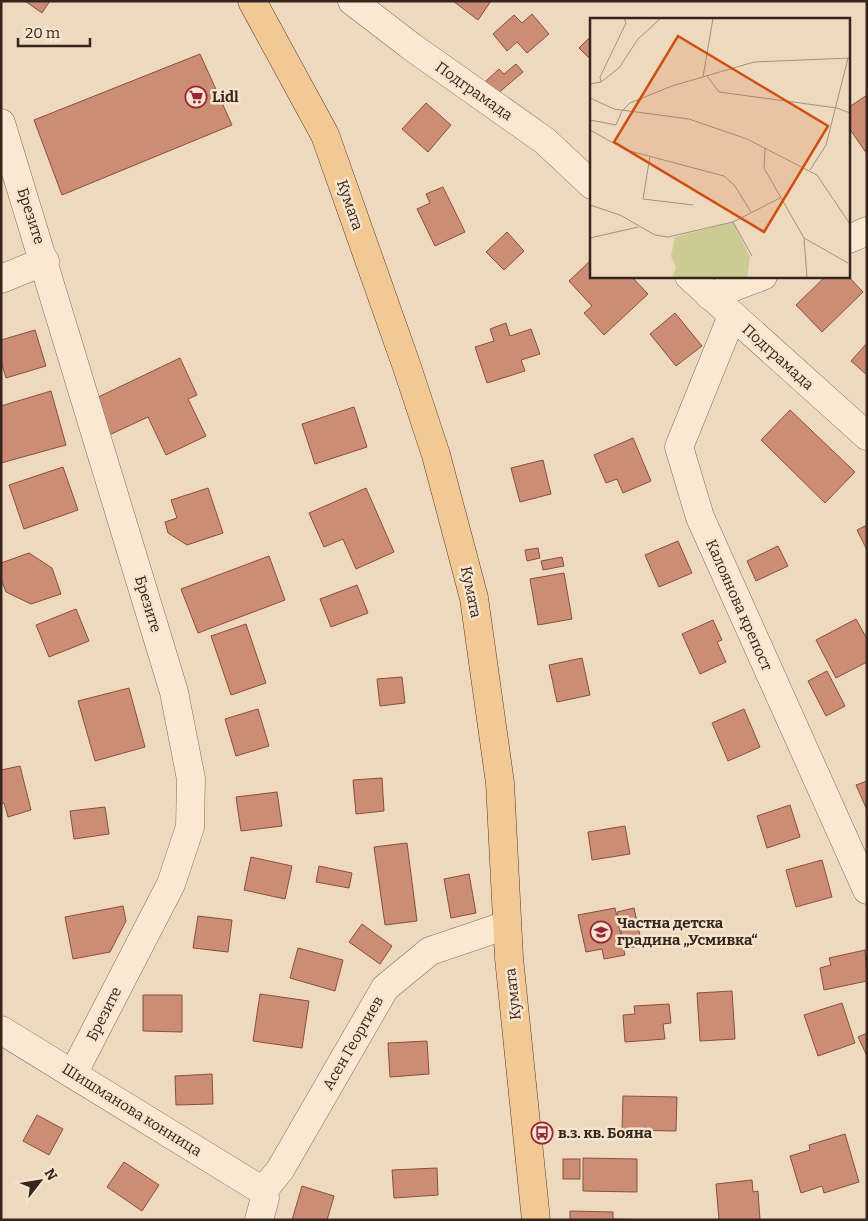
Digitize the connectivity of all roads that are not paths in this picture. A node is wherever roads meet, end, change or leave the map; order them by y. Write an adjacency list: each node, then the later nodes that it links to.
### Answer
1 (252, 1): 15 (main road, Кумата)
2 (352, 1): 4 (street, Подграмада)
3 (1, 123): 7 (street, Брезите)
4 (590, 183)
5 (867, 231): 6 (street)
6 (850, 239)
7 (45, 261): 10 (street); 17 (street, Брезите)
8 (691, 278): 11 (street, Подграмада)
9 (758, 278): 11 (street)
10 (1, 279)
11 (710, 296): 12 (street, Подграмада)
12 (732, 316): 13 (street, Подграмада); 14 (street, Калоянова крепост)
13 (867, 436)
14 (867, 890)
15 (507, 925): 18 (street, Асен Георгиев); 20 (main road, Кумата)
16 (1, 1030): 17 (street, Шишманова конница)
17 (73, 1074): 18 (street, Шишманова конница)
18 (263, 1191): 19 (street)
19 (259, 1220)
20 (536, 1220)

